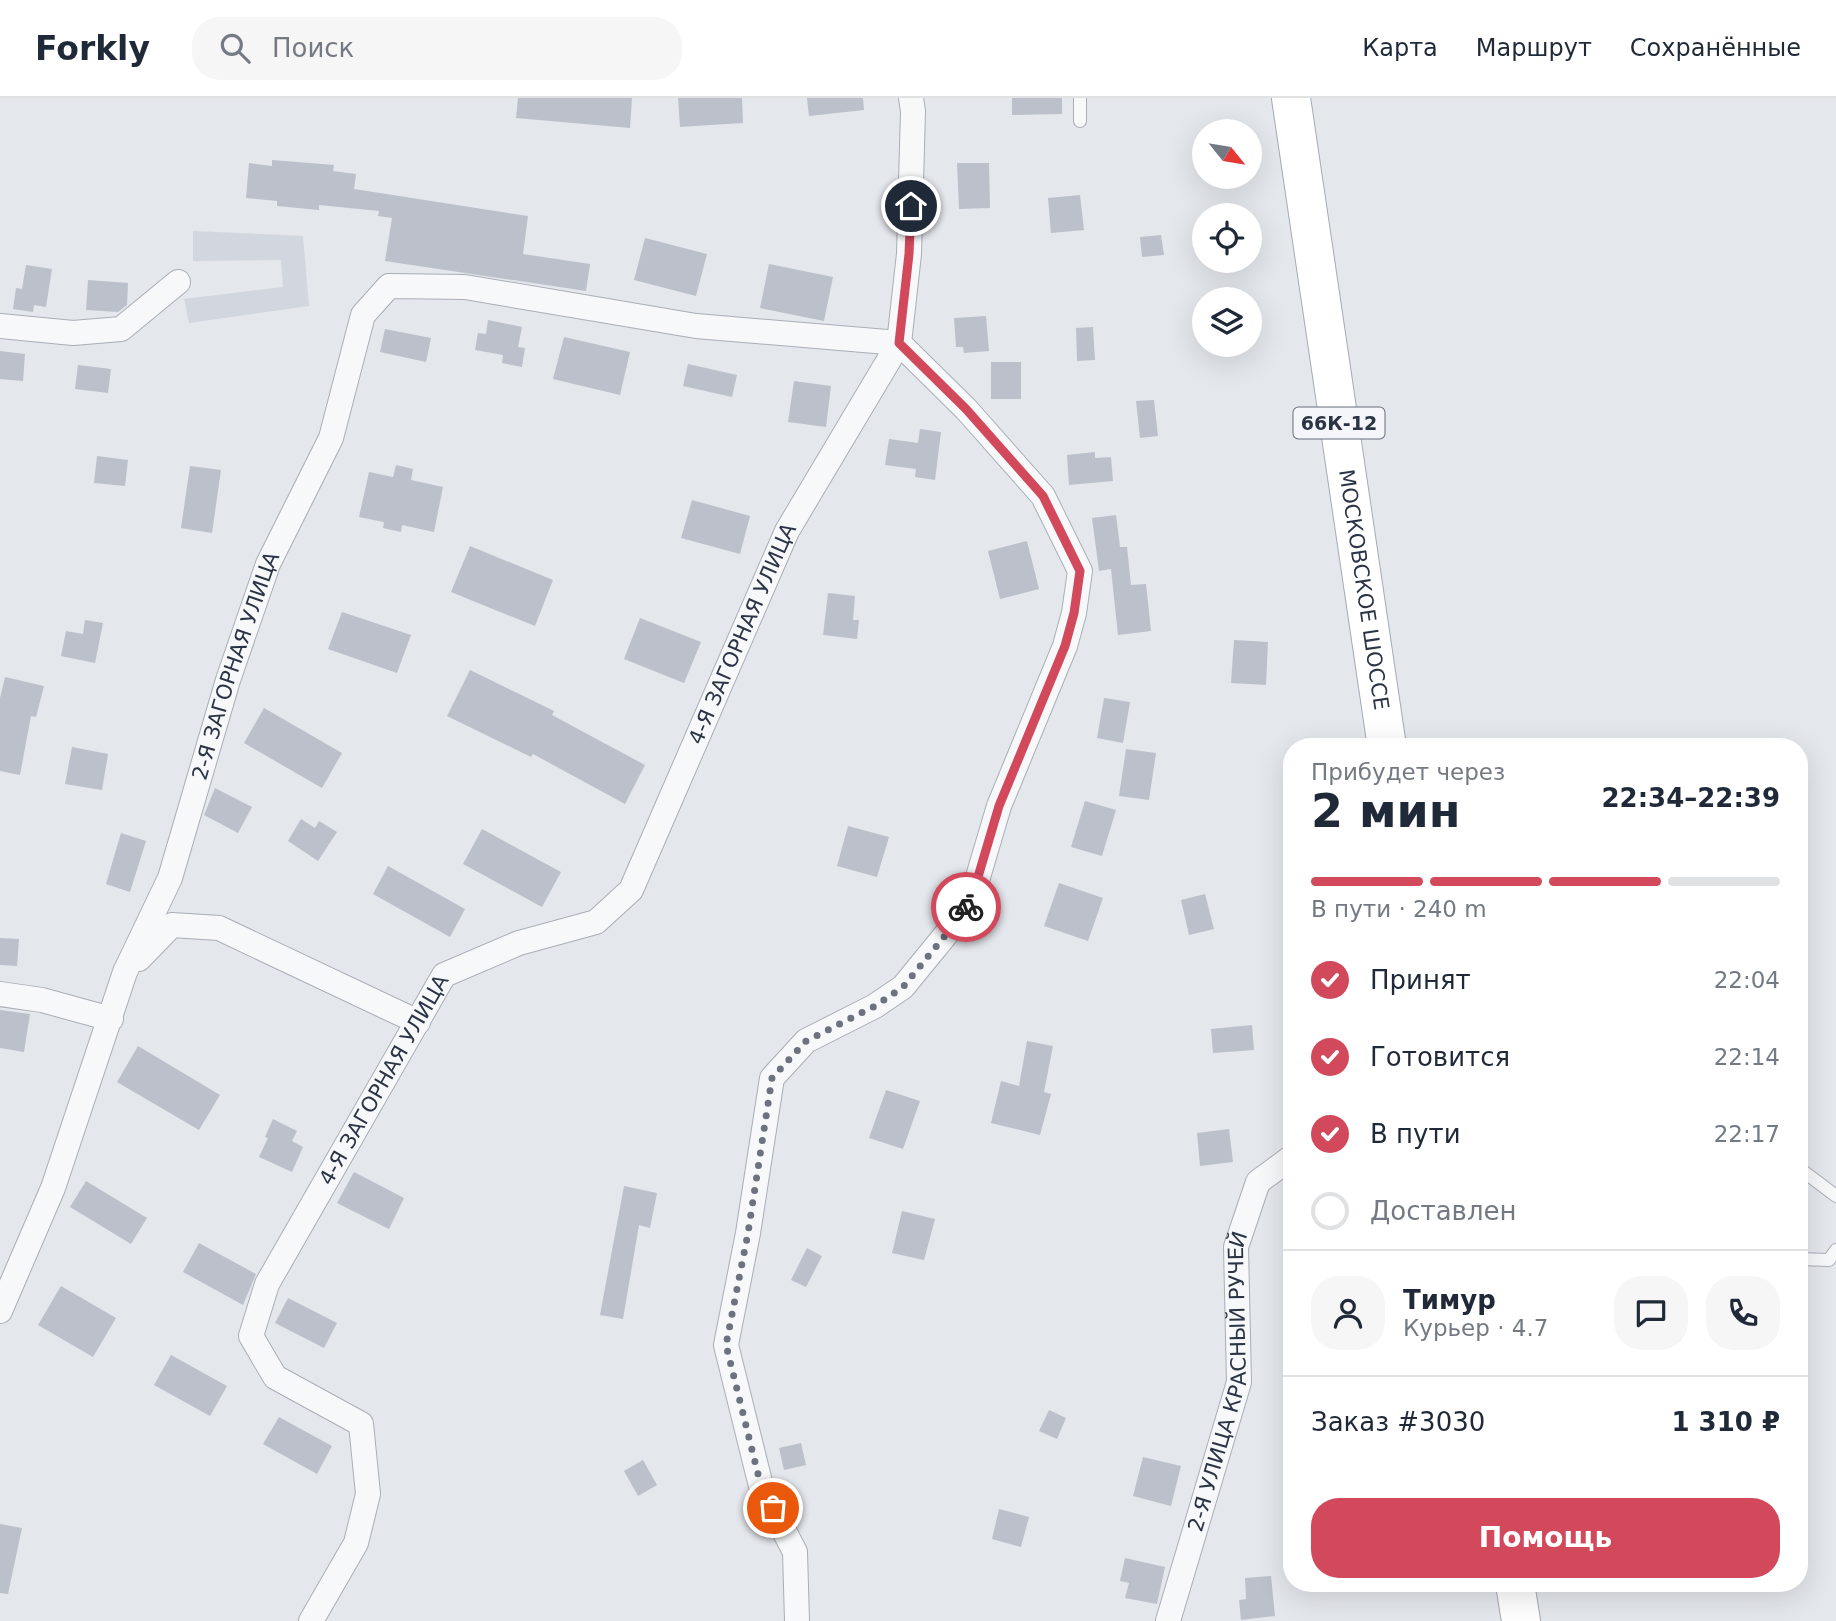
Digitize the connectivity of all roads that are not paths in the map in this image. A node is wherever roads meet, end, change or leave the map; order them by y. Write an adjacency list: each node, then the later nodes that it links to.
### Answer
1 (911, 98): 7 (street, 4-Я ЗАГОРНАЯ УЛИЦА)
2 (1080, 98): 4 (lane)
3 (1291, 98): 8 (main road, МОСКОВСКОЕ ШОССЕ / 66К-12)
4 (1080, 121)
5 (178, 282): 6 (street)
6 (0, 326)
7 (899, 343): 9 (street, 2-Я ЗАГОРНАЯ УЛИЦА); 12 (street, 4-Я ЗАГОРНАЯ УЛИЦА); 21 (street)
8 (1386, 738)
9 (125, 972): 11 (street, 2-Я ЗАГОРНАЯ УЛИЦА); 12 (street)
10 (0, 994): 11 (street)
11 (111, 1019): 18 (street, 2-Я ЗАГОРНАЯ УЛИЦА)
12 (418, 1021): 20 (street, 4-Я ЗАГОРНАЯ УЛИЦА)
13 (1283, 1164): 22 (street, 2-Я УЛИЦА КРАСНЫЙ РУЧЕЙ)
14 (1808, 1175): 15 (lane)
15 (1836, 1196)
16 (1836, 1250): 17 (lane)
17 (1808, 1259)
18 (0, 1311)
19 (1516, 1592): 23 (main road)
20 (311, 1621)
21 (797, 1621)
22 (1168, 1621)
23 (1521, 1621)

